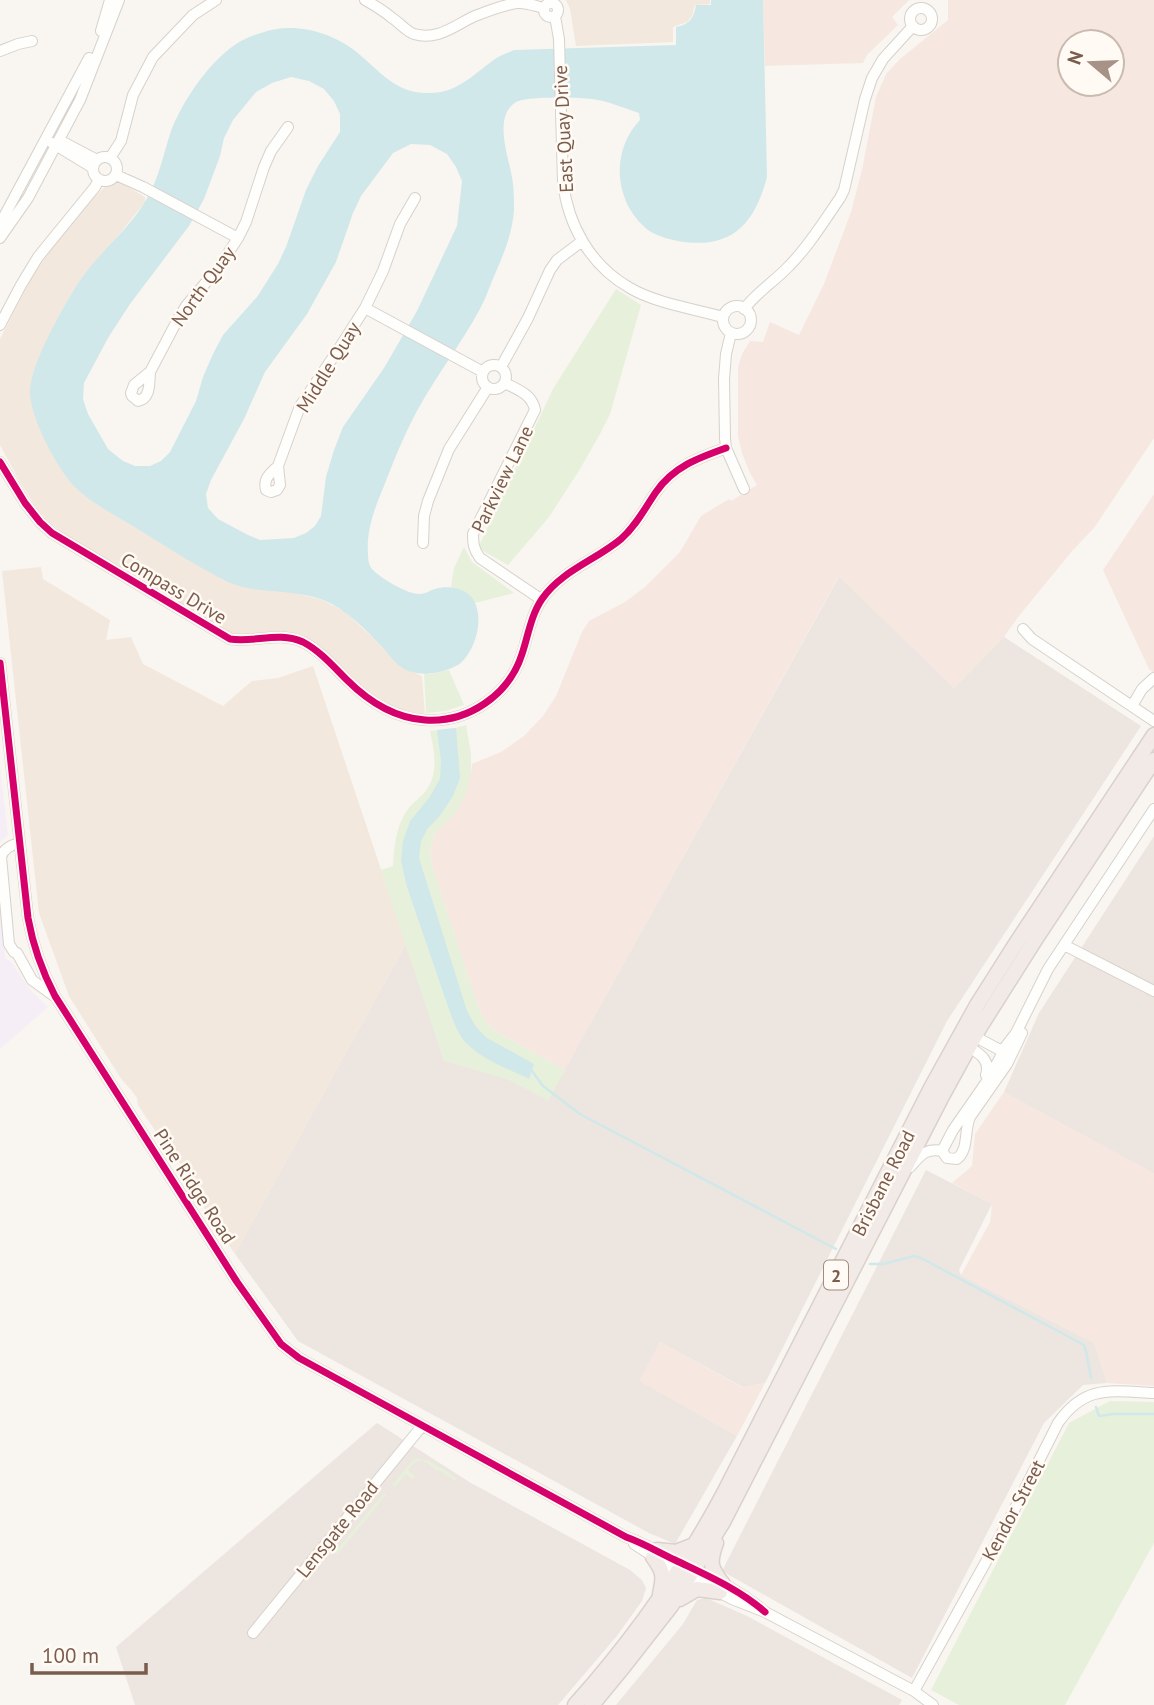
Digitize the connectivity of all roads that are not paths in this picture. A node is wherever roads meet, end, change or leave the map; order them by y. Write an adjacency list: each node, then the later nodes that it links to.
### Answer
1 (110, 0): 13 (street)
2 (119, 0): 11 (street)
3 (216, 0): 16 (street)
4 (365, 0): 25 (street, East Quay Drive)
5 (931, 0): 7 (street)
6 (919, 4): 7 (street); 8 (street)
7 (930, 13): 8 (street)
8 (913, 26): 27 (street)
9 (32, 41): 10 (street)
10 (0, 51)
11 (72, 116): 14 (street); 15 (street)
12 (288, 127): 24 (street, North Quay)
13 (47, 137): 14 (street); 22 (street)
14 (58, 143): 15 (street); 17 (street)
15 (79, 155): 17 (street); 18 (street)
16 (110, 158): 18 (street); 19 (street)
17 (48, 162): 23 (street)
18 (95, 164): 20 (street)
19 (116, 175): 20 (street); 24 (street, North Quay)
20 (99, 179): 29 (street)
21 (415, 198): 26 (street, Middle Quay)
22 (0, 224)
23 (0, 238)
24 (238, 238): 32 (street, North Quay)
25 (581, 242): 28 (street, East Quay Drive); 31 (street)
26 (365, 308): 33 (street, Middle Quay); 38 (street, Middle Quay)
27 (744, 309): 28 (street); 30 (street)
28 (723, 317): 30 (street)
29 (0, 325)
30 (731, 333): 36 (street)
31 (501, 367): 33 (street); 34 (street)
32 (150, 372)
33 (483, 372): 35 (street)
34 (505, 383): 35 (street); 41 (street, Parkview Lane)
35 (488, 387): 40 (street)
36 (726, 448): 39 (street); 41 (street, Compass Drive)
37 (0, 461): 41 (street, Compass Drive)
38 (278, 466)
39 (744, 489)
40 (423, 543)
41 (542, 600)
42 (1023, 629): 45 (street)
43 (0, 663): 51 (street, Pine Ridge Road)
44 (1154, 678): 45 (street)
45 (1132, 706): 46 (street)
46 (1154, 721)
47 (1154, 735): 58 (highway, Brisbane Road / 2)
48 (1154, 760): 58 (highway, Brisbane Road / 2)
49 (1154, 808): 50 (street)
50 (1150, 823): 53 (street)
51 (19, 843): 52 (street, Pine Ridge Road); 54 (street)
52 (32, 940): 54 (street); 56 (street, Pine Ridge Road)
53 (1064, 944): 55 (street); 57 (street)
54 (18, 953): 56 (street)
55 (1154, 991)
56 (55, 996): 65 (street, Pine Ridge Road)
57 (1025, 1016): 59 (street); 60 (street)
58 (966, 1038): 59 (street); 61 (street); 63 (highway, Brisbane Road / 2); 67 (highway, Brisbane Road / 2)
59 (1002, 1051): 60 (street); 61 (street)
60 (1003, 1069): 62 (street)
61 (976, 1094): 62 (street)
62 (942, 1151): 63 (street)
63 (900, 1178): 66 (highway, Brisbane Road / 2)
64 (1154, 1393): 73 (street, Kendor Street)
65 (422, 1426): 68 (street, Pine Ridge Road); 72 (street, Lensgate Road)
66 (723, 1522): 69 (highway, Brisbane Road / 2); 70 (highway)
67 (694, 1545): 68 (highway); 69 (highway, Brisbane Road / 2)
68 (655, 1554): 69 (street, Pine Ridge Road); 71 (highway)
69 (686, 1570): 70 (street, Pine Ridge Road); 71 (highway, Brisbane Road / 2)
70 (722, 1588): 71 (highway); 73 (street, Pine Ridge Road)
71 (664, 1604): 75 (highway, Brisbane Road / 2); 76 (highway, Brisbane Road / 2)
72 (253, 1633)
73 (914, 1691): 74 (street, Pine Ridge Road)
74 (930, 1703): 77 (street, Pine Ridge Road)
75 (575, 1705)
76 (592, 1705)
77 (941, 1705)

